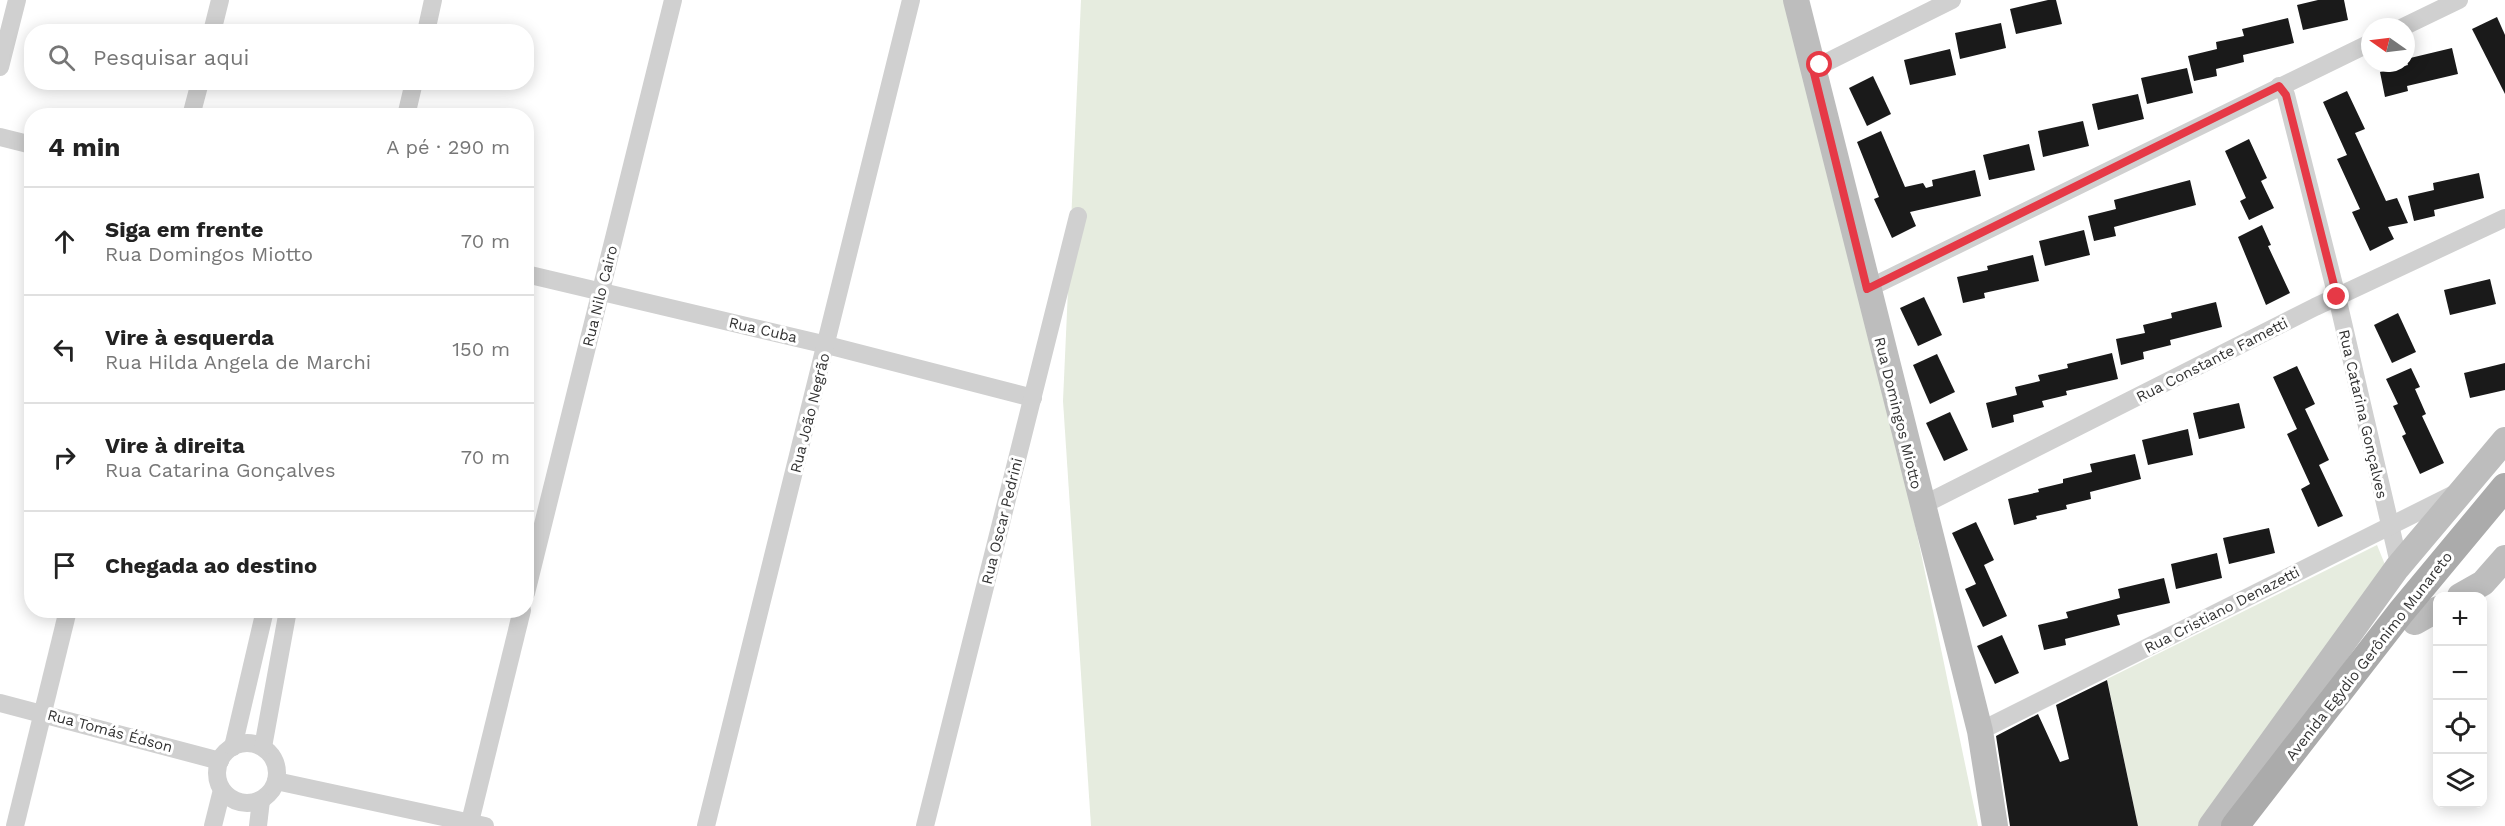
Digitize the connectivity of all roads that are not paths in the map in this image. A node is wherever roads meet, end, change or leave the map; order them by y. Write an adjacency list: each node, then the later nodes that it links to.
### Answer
1 (17, 0): 13 (street)
2 (220, 0): 10 (street)
3 (433, 0): 11 (street)
4 (673, 0): 26 (street, Rua Nilo Cairo)
5 (911, 0): 28 (street, Rua João Negrão)
6 (1796, 0): 14 (street, Rua Domingos Miotto)
7 (1952, 0): 14 (street)
8 (2458, 0): 9 (street)
9 (2415, 21)
10 (214, 24)
11 (428, 24)
12 (2361, 47): 15 (street)
13 (0, 68)
14 (1813, 69): 25 (street, Rua Domingos Miotto)
15 (2279, 86): 25 (street); 27 (street, Rua Catarina Gonçalves)
16 (198, 90): 18 (street)
17 (412, 90): 19 (street)
18 (194, 108)
19 (408, 108)
20 (0, 137): 21 (street)
21 (24, 143)
22 (1078, 216): 29 (street, Rua Oscar Pedrini)
23 (2505, 218): 27 (street, Rua Constante Fametti)
24 (534, 276): 26 (street, Rua Cuba)
25 (1867, 289): 33 (street, Rua Domingos Miotto)
26 (601, 293): 28 (street, Rua Cuba); 37 (street, Rua Nilo Cairo)
27 (2337, 297): 33 (street, Rua Constante Fametti); 35 (street, Rua Catarina Gonçalves)
28 (827, 345): 29 (street, Rua Cuba); 58 (street, Rua João Negrão)
29 (1033, 398): 59 (street, Rua Oscar Pedrini)
30 (2505, 440): 32 (street)
31 (2505, 487): 62 (main road, Avenida Egydio Gerônimo Munareto)
32 (2464, 489): 35 (street, Rua Cristiano Denazetti); 38 (street)
33 (1922, 507): 47 (street, Rua Domingos Miotto)
34 (2505, 513): 40 (main road)
35 (2389, 526): 38 (street, Rua Catarina Gonçalves); 47 (street, Rua Cristiano Denazetti)
36 (2505, 558): 39 (street)
37 (534, 560)
38 (2397, 568): 61 (street)
39 (2468, 592)
40 (2426, 616): 63 (main road)
41 (66, 618): 46 (street)
42 (263, 618): 48 (street)
43 (287, 618): 49 (street)
44 (520, 618): 54 (street)
45 (0, 703): 46 (street, Rua Tomás Édson)
46 (42, 713): 50 (street, Rua Tomás Édson); 55 (street)
47 (1980, 731): 60 (street, Rua Domingos Miotto)
48 (233, 747): 49 (street); 50 (street)
49 (263, 747): 51 (street)
50 (220, 761): 52 (street)
51 (276, 781): 53 (street); 54 (street)
52 (222, 790): 53 (street); 56 (street)
53 (261, 800): 57 (street)
54 (474, 825)
55 (15, 826)
56 (213, 826)
57 (258, 826)
58 (706, 826)
59 (925, 826)
60 (1995, 826)
61 (2211, 826)
62 (2235, 826)
63 (2257, 826)

